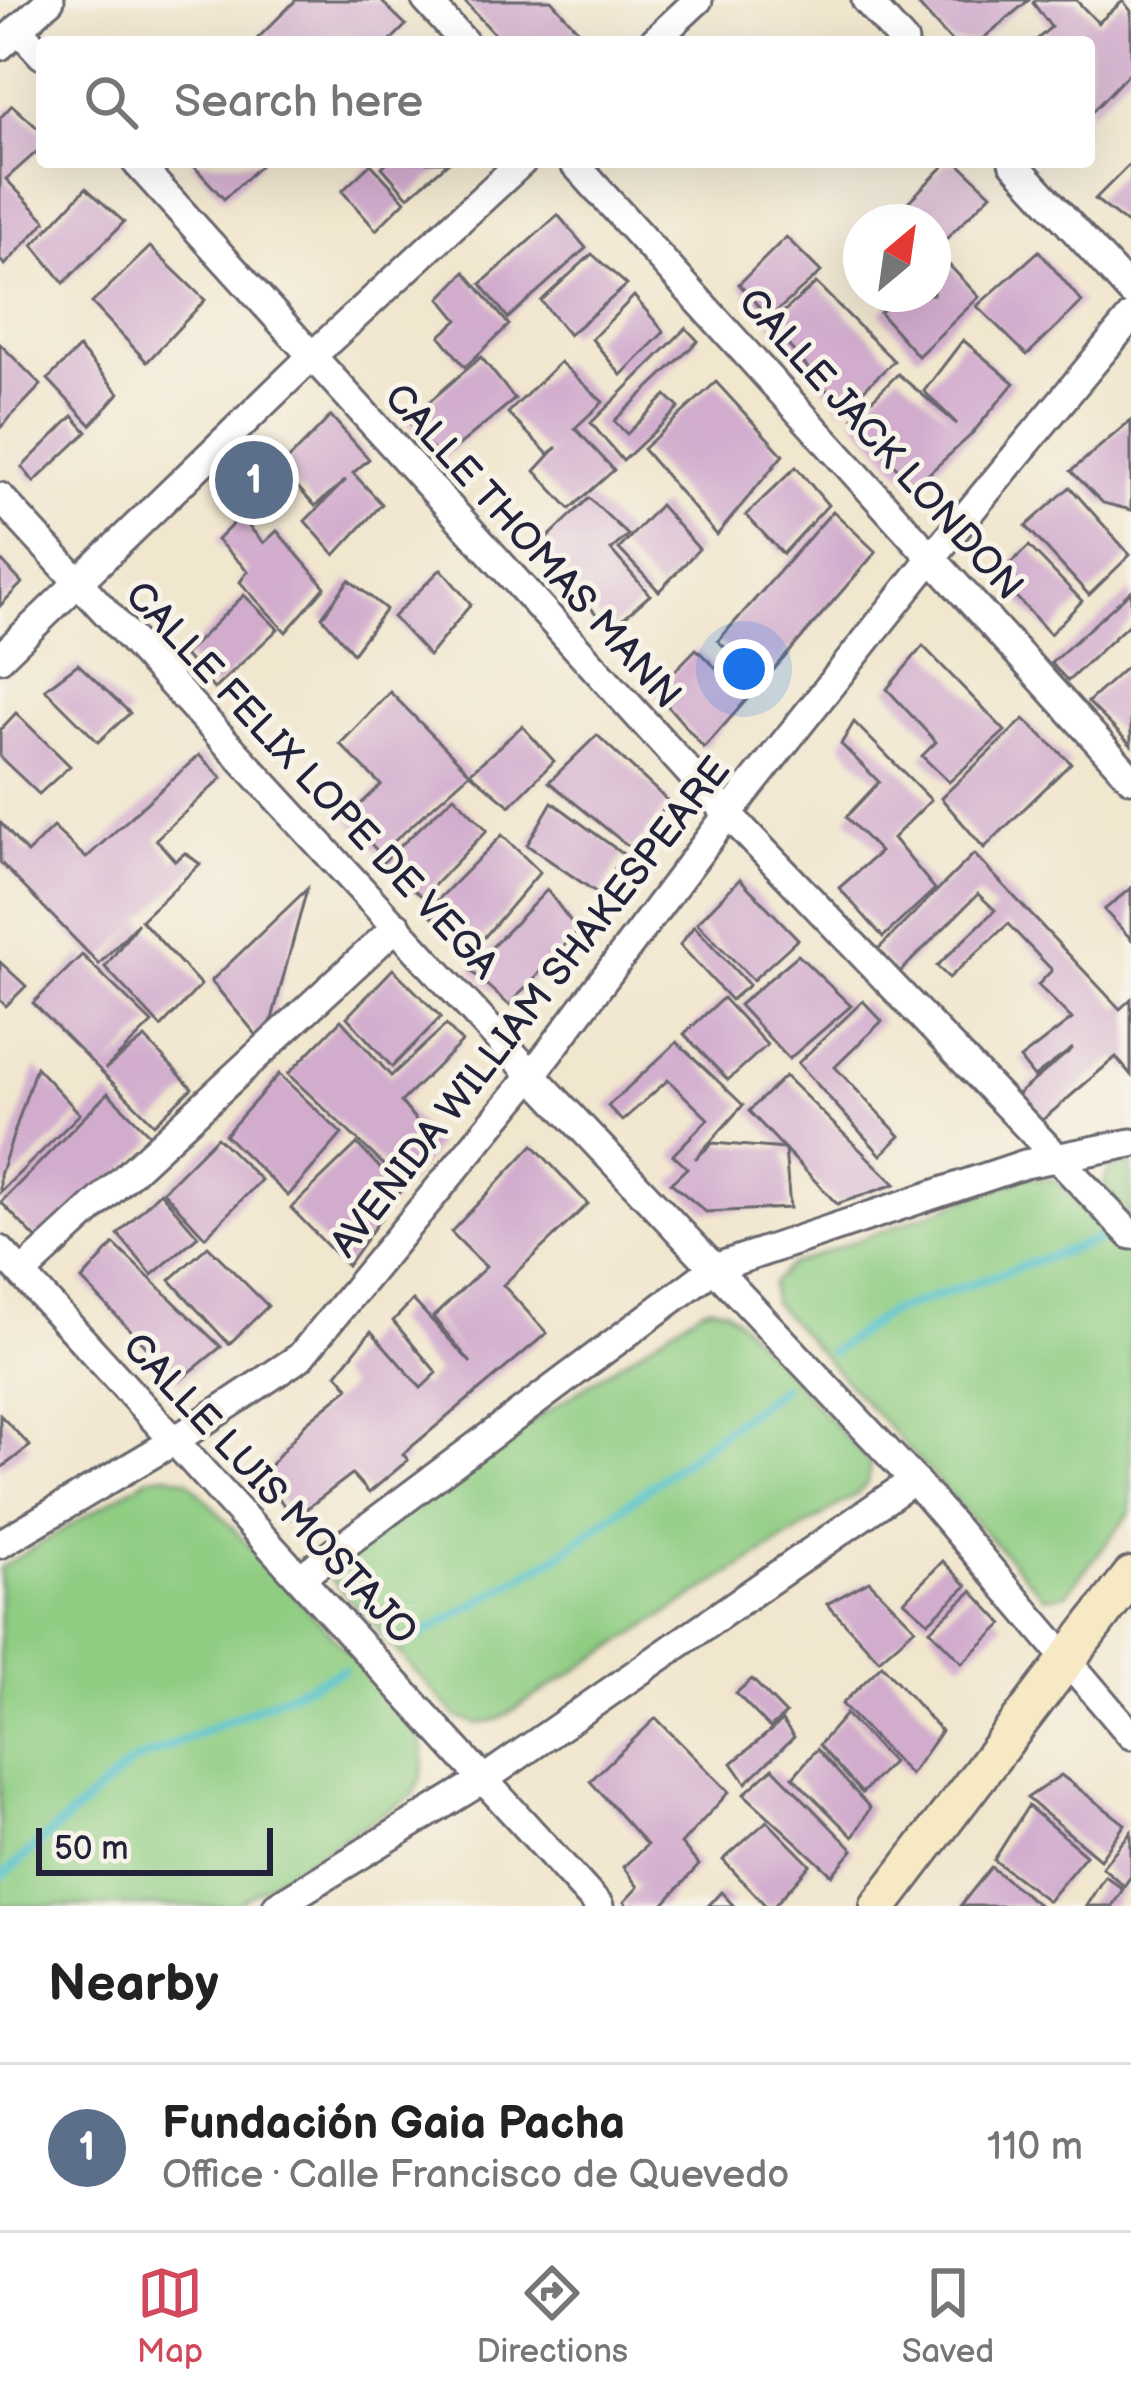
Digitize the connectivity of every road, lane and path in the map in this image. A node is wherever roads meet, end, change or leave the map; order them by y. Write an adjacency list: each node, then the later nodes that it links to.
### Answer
1 (50, 0): 8 (street)
2 (426, 0): 5 (street)
3 (698, 0): 6 (street)
4 (866, 0): 7 (street)
5 (459, 36)
6 (659, 36)
7 (899, 36)
8 (9, 37): 9 (street)
9 (36, 53)
10 (141, 168): 16 (street, CALLE THOMAS MANN)
11 (516, 168): 16 (street)
12 (578, 168): 18 (street, CALLE JACK LONDON)
13 (1018, 168): 14 (street)
14 (1131, 292)
15 (1131, 316): 18 (street, AVENIDA WILLIAM SHAKESPEARE)
16 (310, 358): 19 (street); 22 (street, CALLE THOMAS MANN)
17 (0, 496): 19 (street, CALLE FELIX LOPE DE VEGA)
18 (933, 556): 21 (street, CALLE JACK LONDON); 22 (street, AVENIDA WILLIAM SHAKESPEARE)
19 (78, 582): 20 (street); 23 (street, CALLE FELIX LOPE DE VEGA)
20 (0, 658)
21 (1131, 778)
22 (728, 814): 24 (street, AVENIDA WILLIAM SHAKESPEARE); 26 (street, CALLE THOMAS MANN)
23 (397, 926): 24 (street, CALLE FELIX LOPE DE VEGA); 30 (street)
24 (532, 1075): 29 (street, CALLE FELIX LOPE DE VEGA); 31 (street, AVENIDA WILLIAM SHAKESPEARE)
25 (1131, 1143): 26 (street)
26 (1059, 1158): 27 (street, CALLE THOMAS MANN); 29 (street)
27 (1131, 1235)
28 (0, 1250): 30 (street, CALLE LUIS MOSTAJO)
29 (714, 1268): 32 (street, CALLE FELIX LOPE DE VEGA); 35 (street)
30 (22, 1273): 31 (street, CALLE LUIS MOSTAJO)
31 (174, 1441): 33 (street, AVENIDA WILLIAM SHAKESPEARE); 35 (street, CALLE LUIS MOSTAJO)
32 (914, 1480): 36 (street, CALLE FELIX LOPE DE VEGA); 38 (street)
33 (0, 1544)
34 (1131, 1576): 36 (main road)
35 (300, 1578): 38 (street, CALLE LUIS MOSTAJO)
36 (1065, 1662): 37 (street, CALLE FELIX LOPE DE VEGA); 41 (main road)
37 (1131, 1735)
38 (486, 1778): 39 (street); 40 (street, CALLE LUIS MOSTAJO)
39 (277, 1906)
40 (599, 1906)
41 (879, 1906)

